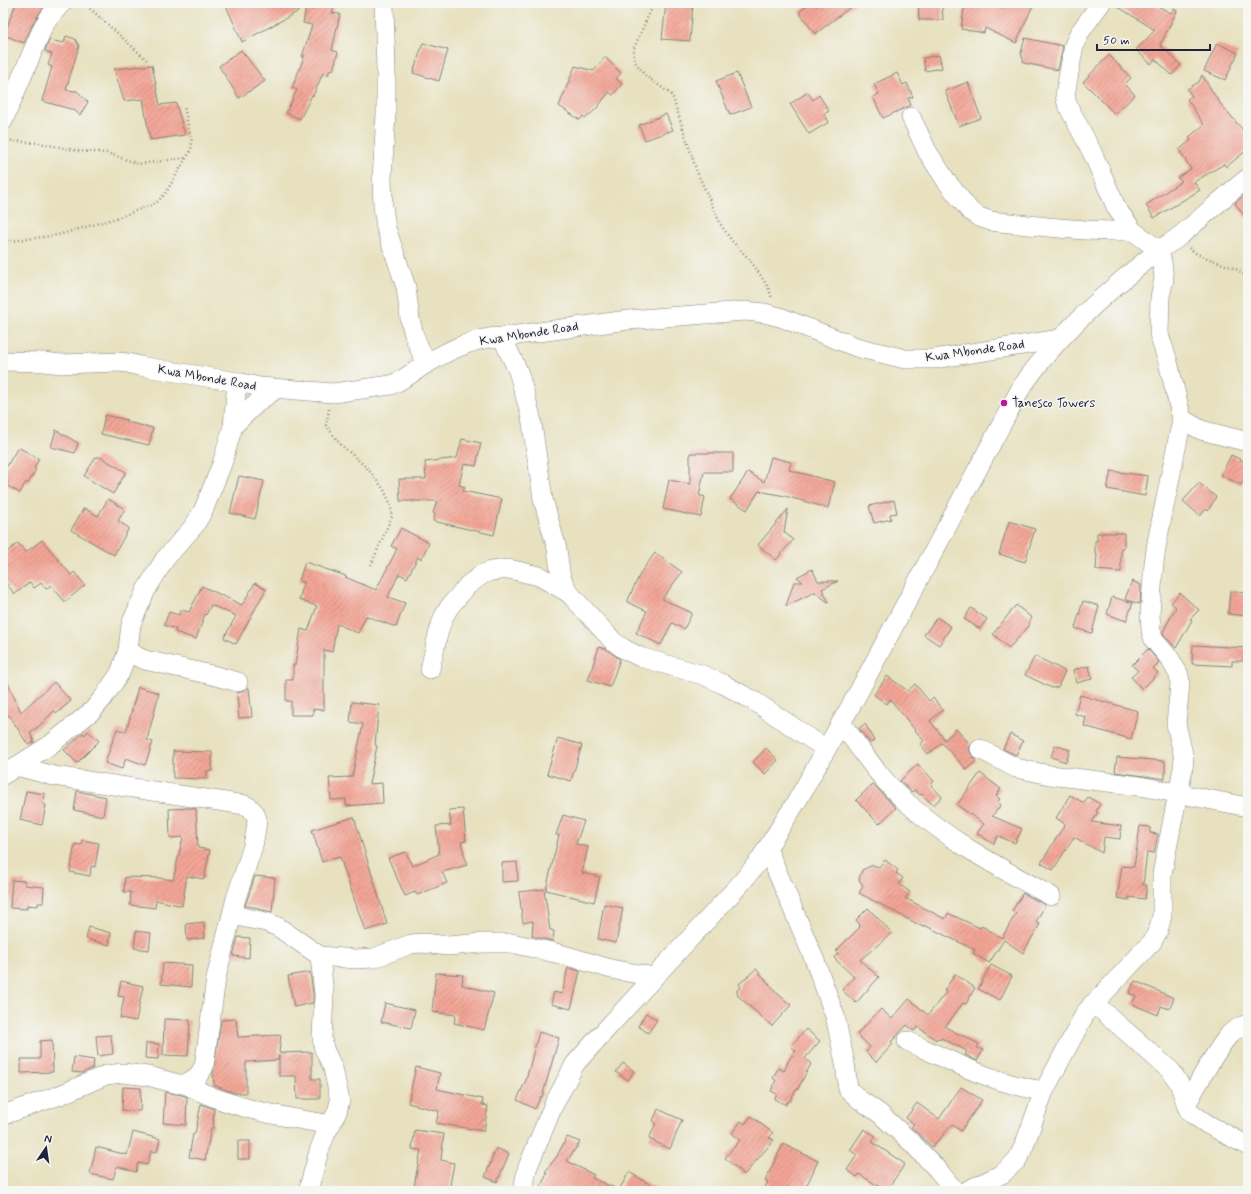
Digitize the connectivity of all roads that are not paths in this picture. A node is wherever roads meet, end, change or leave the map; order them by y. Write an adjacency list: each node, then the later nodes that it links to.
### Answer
1 (62, 3): 5 (street)
2 (384, 3): 12 (street)
3 (1101, 3): 7 (street)
4 (911, 117): 7 (street)
5 (3, 121)
6 (1248, 178): 8 (street)
7 (1133, 231): 8 (street)
8 (1159, 250): 10 (street); 15 (street)
9 (502, 336): 10 (street, Kwa Mbonde Road); 12 (street, Kwa Mbonde Road); 18 (street)
10 (1060, 339): 22 (street)
11 (3, 361): 13 (street, Kwa Mbonde Road)
12 (426, 364): 14 (street, Kwa Mbonde Road)
13 (237, 382): 14 (street, Kwa Mbonde Road); 16 (street)
14 (276, 389): 16 (street)
15 (1182, 419): 17 (street); 26 (street)
16 (233, 426): 19 (street)
17 (1248, 442)
18 (569, 593): 20 (street); 23 (street)
19 (128, 650): 21 (street); 25 (street)
20 (430, 670)
21 (238, 682)
22 (841, 723): 23 (street); 29 (street)
23 (826, 749): 28 (street)
24 (980, 749): 26 (street)
25 (10, 770): 30 (street)
26 (1178, 793): 27 (street); 33 (street)
27 (1248, 807)
28 (767, 848): 32 (street); 42 (street)
29 (1052, 896)
30 (232, 915): 31 (street); 36 (street)
31 (320, 956): 32 (street); 40 (street)
32 (654, 977): 44 (street)
33 (1092, 1004): 37 (street); 38 (street)
34 (1248, 1024): 38 (street)
35 (907, 1041): 37 (street)
36 (185, 1084): 39 (street); 40 (street)
37 (1044, 1091): 42 (street)
38 (1186, 1106): 41 (street)
39 (3, 1114)
40 (331, 1125): 43 (street)
41 (1248, 1146)
42 (968, 1190)
43 (308, 1191)
44 (523, 1191)

